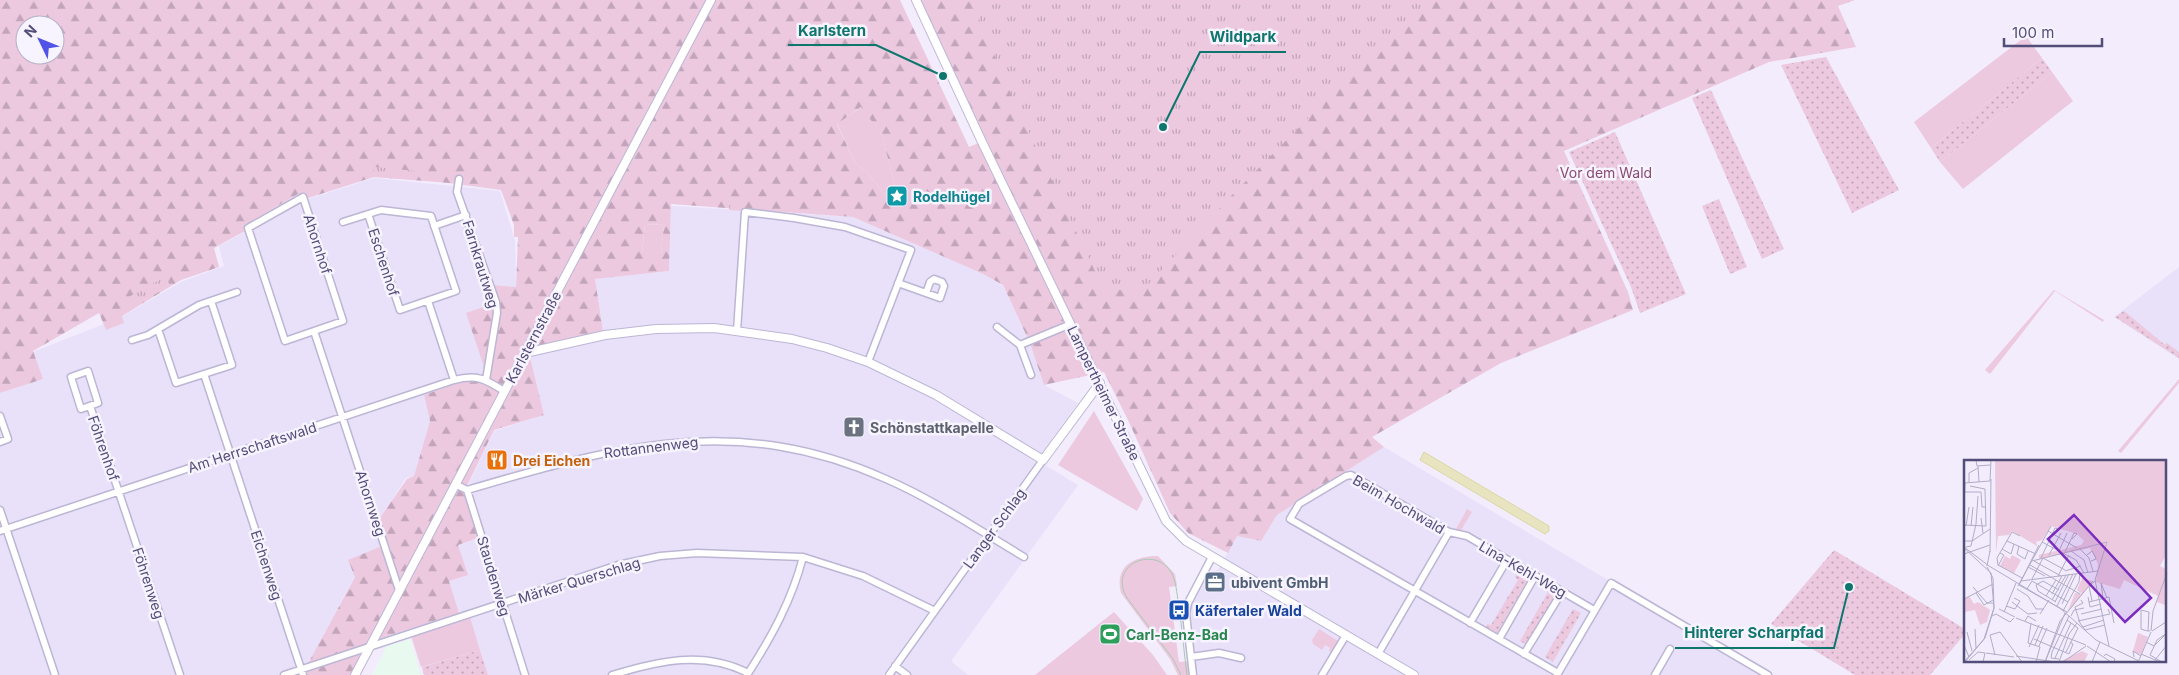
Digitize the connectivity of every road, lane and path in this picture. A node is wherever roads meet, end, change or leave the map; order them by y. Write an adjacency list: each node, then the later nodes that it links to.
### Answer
1 (711, 0): 20 (street, Karlsternstraße)
2 (916, 0): 13 (street, Lampertheimer Straße)
3 (459, 179): 5 (street, Farnkrautweg)
4 (368, 214): 6 (street, Eschenhof); 7 (street, Eschenhof); 12 (street, Eschenhof)
5 (466, 216): 7 (street); 25 (street, Farnkrautweg)
6 (343, 222)
7 (434, 226): 12 (street, Eschenhof)
8 (898, 283): 10 (street); 17 (street); 21 (street)
9 (237, 292): 11 (street)
10 (926, 293)
11 (211, 301): 15 (street); 22 (street)
12 (428, 301): 24 (street)
13 (1071, 324): 19 (street); 26 (street, Lampertheimer Straße)
14 (997, 326): 19 (street)
15 (158, 329): 18 (street); 22 (street)
16 (314, 331): 16 (street, Ahornhof); 30 (street)
17 (737, 331): 20 (street); 21 (street)
18 (132, 340)
19 (1020, 345): 23 (street)
20 (525, 353): 27 (street, Karlsternstraße)
21 (868, 362): 33 (street)
22 (204, 374): 32 (street, Eichenweg)
23 (1031, 375)
24 (454, 380): 25 (street, Am Herrschaftswald); 30 (street, Am Herrschaftswald)
25 (486, 380): 27 (street, Am Herrschaftswald)
26 (1100, 383): 33 (street, Langer Schlag); 43 (street, Lampertheimer Straße)
27 (504, 391): 34 (street, Karlsternstraße)
28 (90, 406): 28 (street, Föhrenhof); 36 (street, Föhrenhof)
29 (0, 416): 31 (street)
30 (342, 417): 32 (street, Am Herrschaftswald); 46 (street, Ahornweg)
31 (0, 442)
32 (230, 454): 36 (street, Am Herrschaftswald); 62 (street, Eichenweg)
33 (1043, 460): 40 (street, Langer Schlag)
34 (455, 484): 35 (street); 46 (street, Karlsternstraße)
35 (467, 490): 40 (street, Rottannenweg); 49 (street, Staudenweg)
36 (118, 491): 38 (street, Am Herrschaftswald); 66 (street, Föhrenweg)
37 (0, 510): 38 (street)
38 (3, 530): 65 (street)
39 (1449, 532): 44 (street, Lina-Kehl-Weg); 47 (street, Beim Hochwald); 47 (street, Beim Hochwald)
40 (988, 536): 42 (street, Rottannenweg); 51 (street, Langer Schlag)
41 (803, 557): 49 (street, Märker Querschlag); 51 (street, Märker Querschlag); 63 (street)
42 (1024, 557)
43 (1212, 557): 53 (street, Lampertheimer Straße); 59 (street)
44 (1507, 560): 45 (street, Lina-Kehl-Weg); 52 (street)
45 (1535, 576): 48 (street, Lina-Kehl-Weg); 54 (street)
46 (400, 590): 55 (street, Karlsternstraße)
47 (1414, 592): 52 (street); 57 (street, Beim Hochwald)
48 (1562, 592): 50 (street, Lina-Kehl-Weg); 58 (street)
49 (502, 603): 55 (street, Märker Querschlag); 69 (street, Staudenweg)
50 (1594, 610): 64 (street); 77 (street)
51 (935, 611): 61 (street, Langer Schlag)
52 (1470, 623): 54 (street)
53 (1346, 635): 57 (street, Lampertheimer Straße); 74 (street)
54 (1499, 639): 58 (street)
55 (370, 646): 62 (street, Märker Querschlag); 68 (street, Karlsternstraße)
56 (1670, 649): 76 (street)
57 (1378, 654): 75 (street, Lampertheimer Straße)
58 (1524, 654): 64 (street)
59 (1192, 657): 60 (street); 73 (street)
60 (1241, 658)
61 (895, 666): 71 (street, Langer Schlag); 72 (street)
62 (302, 672): 67 (street, Märker Querschlag)
63 (748, 674): 70 (street)
64 (1557, 674)
65 (55, 675)
66 (180, 675)
67 (284, 675)
68 (356, 675)
69 (525, 675)
70 (612, 675)
71 (888, 675)
72 (907, 675)
73 (1194, 675)
74 (1322, 675)
75 (1414, 675)
76 (1655, 675)
77 (1768, 675)

